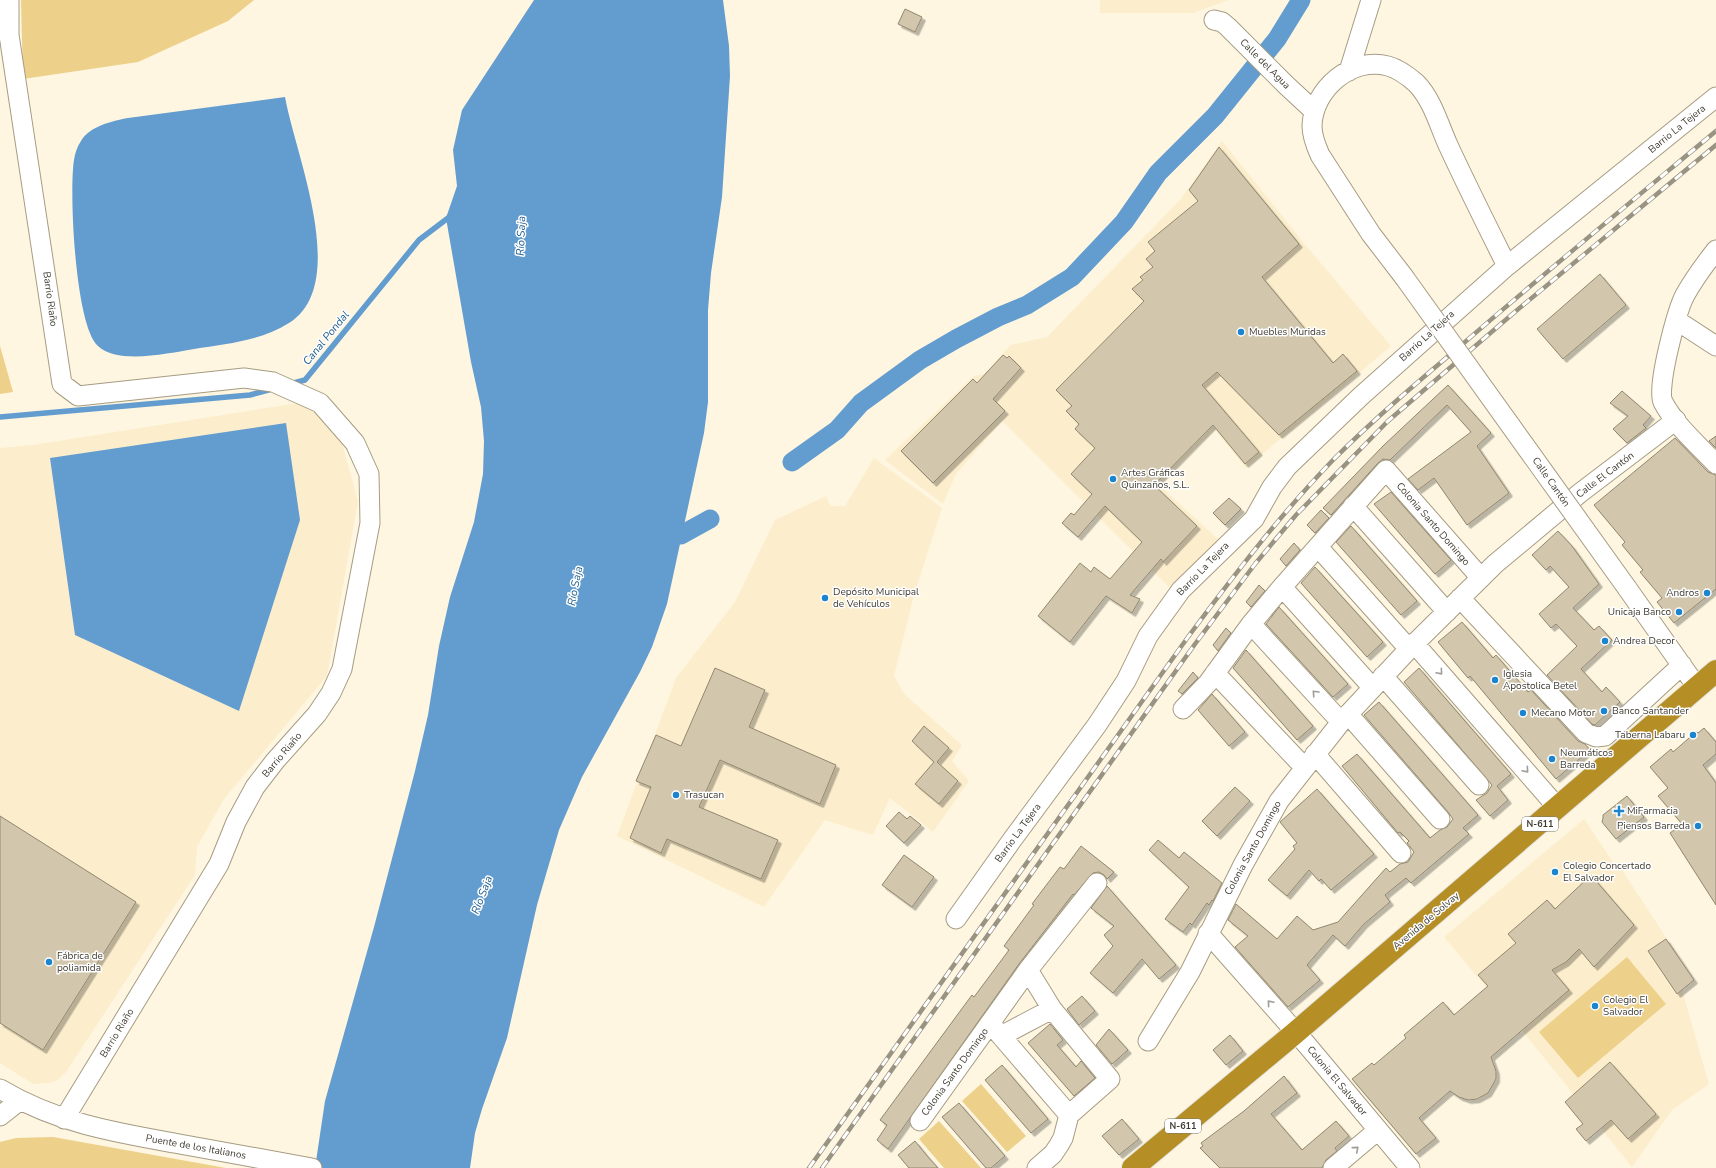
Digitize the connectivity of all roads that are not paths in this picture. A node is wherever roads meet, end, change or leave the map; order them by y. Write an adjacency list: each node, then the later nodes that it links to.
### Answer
1 (9, 0): 45 (street, Barrio Riaño)
2 (1371, 0): 4 (street)
3 (1221, 23): 6 (street, Calle del Agua)
4 (1349, 71): 6 (street); 8 (street)
5 (1716, 97): 8 (street, Barrio La Tejera)
6 (1314, 111): 21 (street, Calle Cantón, bridge)
7 (1716, 250): 9 (street)
8 (1507, 266): 34 (street, Barrio La Tejera)
9 (1676, 320): 10 (street); 11 (street)
10 (1716, 346)
11 (1676, 420): 12 (street); 15 (street, Calle El Cantón)
12 (1716, 464)
13 (1353, 506): 14 (street, Colonia Santo Domingo); 15 (street, Colonia Santo Domingo); 18 (street)
14 (1318, 547): 16 (street, Colonia Santo Domingo); 20 (street)
15 (1481, 578): 17 (street, Colonia Santo Domingo)
16 (1282, 587): 19 (street, Colonia Santo Domingo); 24 (street)
17 (1460, 598): 18 (street, Colonia Santo Domingo); 21 (street)
18 (1447, 612): 20 (street, Colonia Santo Domingo)
19 (1251, 624): 23 (street, Colonia Santo Domingo); 27 (street, one-way to 19)
20 (1412, 646): 24 (street, Colonia Santo Domingo); 30 (street, one-way to 30)
21 (1682, 665): 25 (street, Calle Cantón)
22 (1716, 671): 25 (highway, Avenida de Solvay / N-611)
23 (1215, 672): 26 (street, Colonia Santo Domingo); 28 (street)
24 (1378, 682): 27 (street, Colonia Santo Domingo); 29 (street)
25 (1698, 687): 30 (highway, Avenida de Solvay / N-611)
26 (1183, 709)
27 (1345, 718): 28 (street, Colonia Santo Domingo); 31 (street)
28 (1310, 760): 32 (street); 35 (street, Colonia Santo Domingo)
29 (1478, 785)
30 (1558, 808): 39 (highway, Avenida de Solvay / N-611)
31 (1440, 819)
32 (1401, 854)
33 (1096, 883): 36 (street, Colonia Santo Domingo)
34 (956, 919)
35 (1208, 932): 39 (street, one-way to 35); 40 (street, Colonia Santo Domingo)
36 (1028, 970): 37 (street); 38 (street, Colonia Santo Domingo)
37 (1052, 1009): 38 (street, Colonia Santo Domingo); 43 (street)
38 (995, 1029): 43 (street, Colonia Santo Domingo); 46 (street, Colonia Santo Domingo)
39 (1295, 1033): 47 (street, Colonia El Salvador); 50 (highway, Avenida de Solvay / N-611)
40 (1148, 1041)
41 (0, 1089): 42 (street, Puente de los Italianos)
42 (19, 1101): 44 (street); 45 (street, Puente de los Italianos)
43 (1069, 1115): 49 (street)
44 (0, 1116)
45 (64, 1119): 48 (street, Puente de los Italianos)
46 (920, 1121)
47 (1378, 1130): 51 (street, one-way to 47); 52 (street, Colonia El Salvador)
48 (312, 1168)
49 (1037, 1168)
50 (1133, 1168)
51 (1333, 1168)
52 (1410, 1168)

